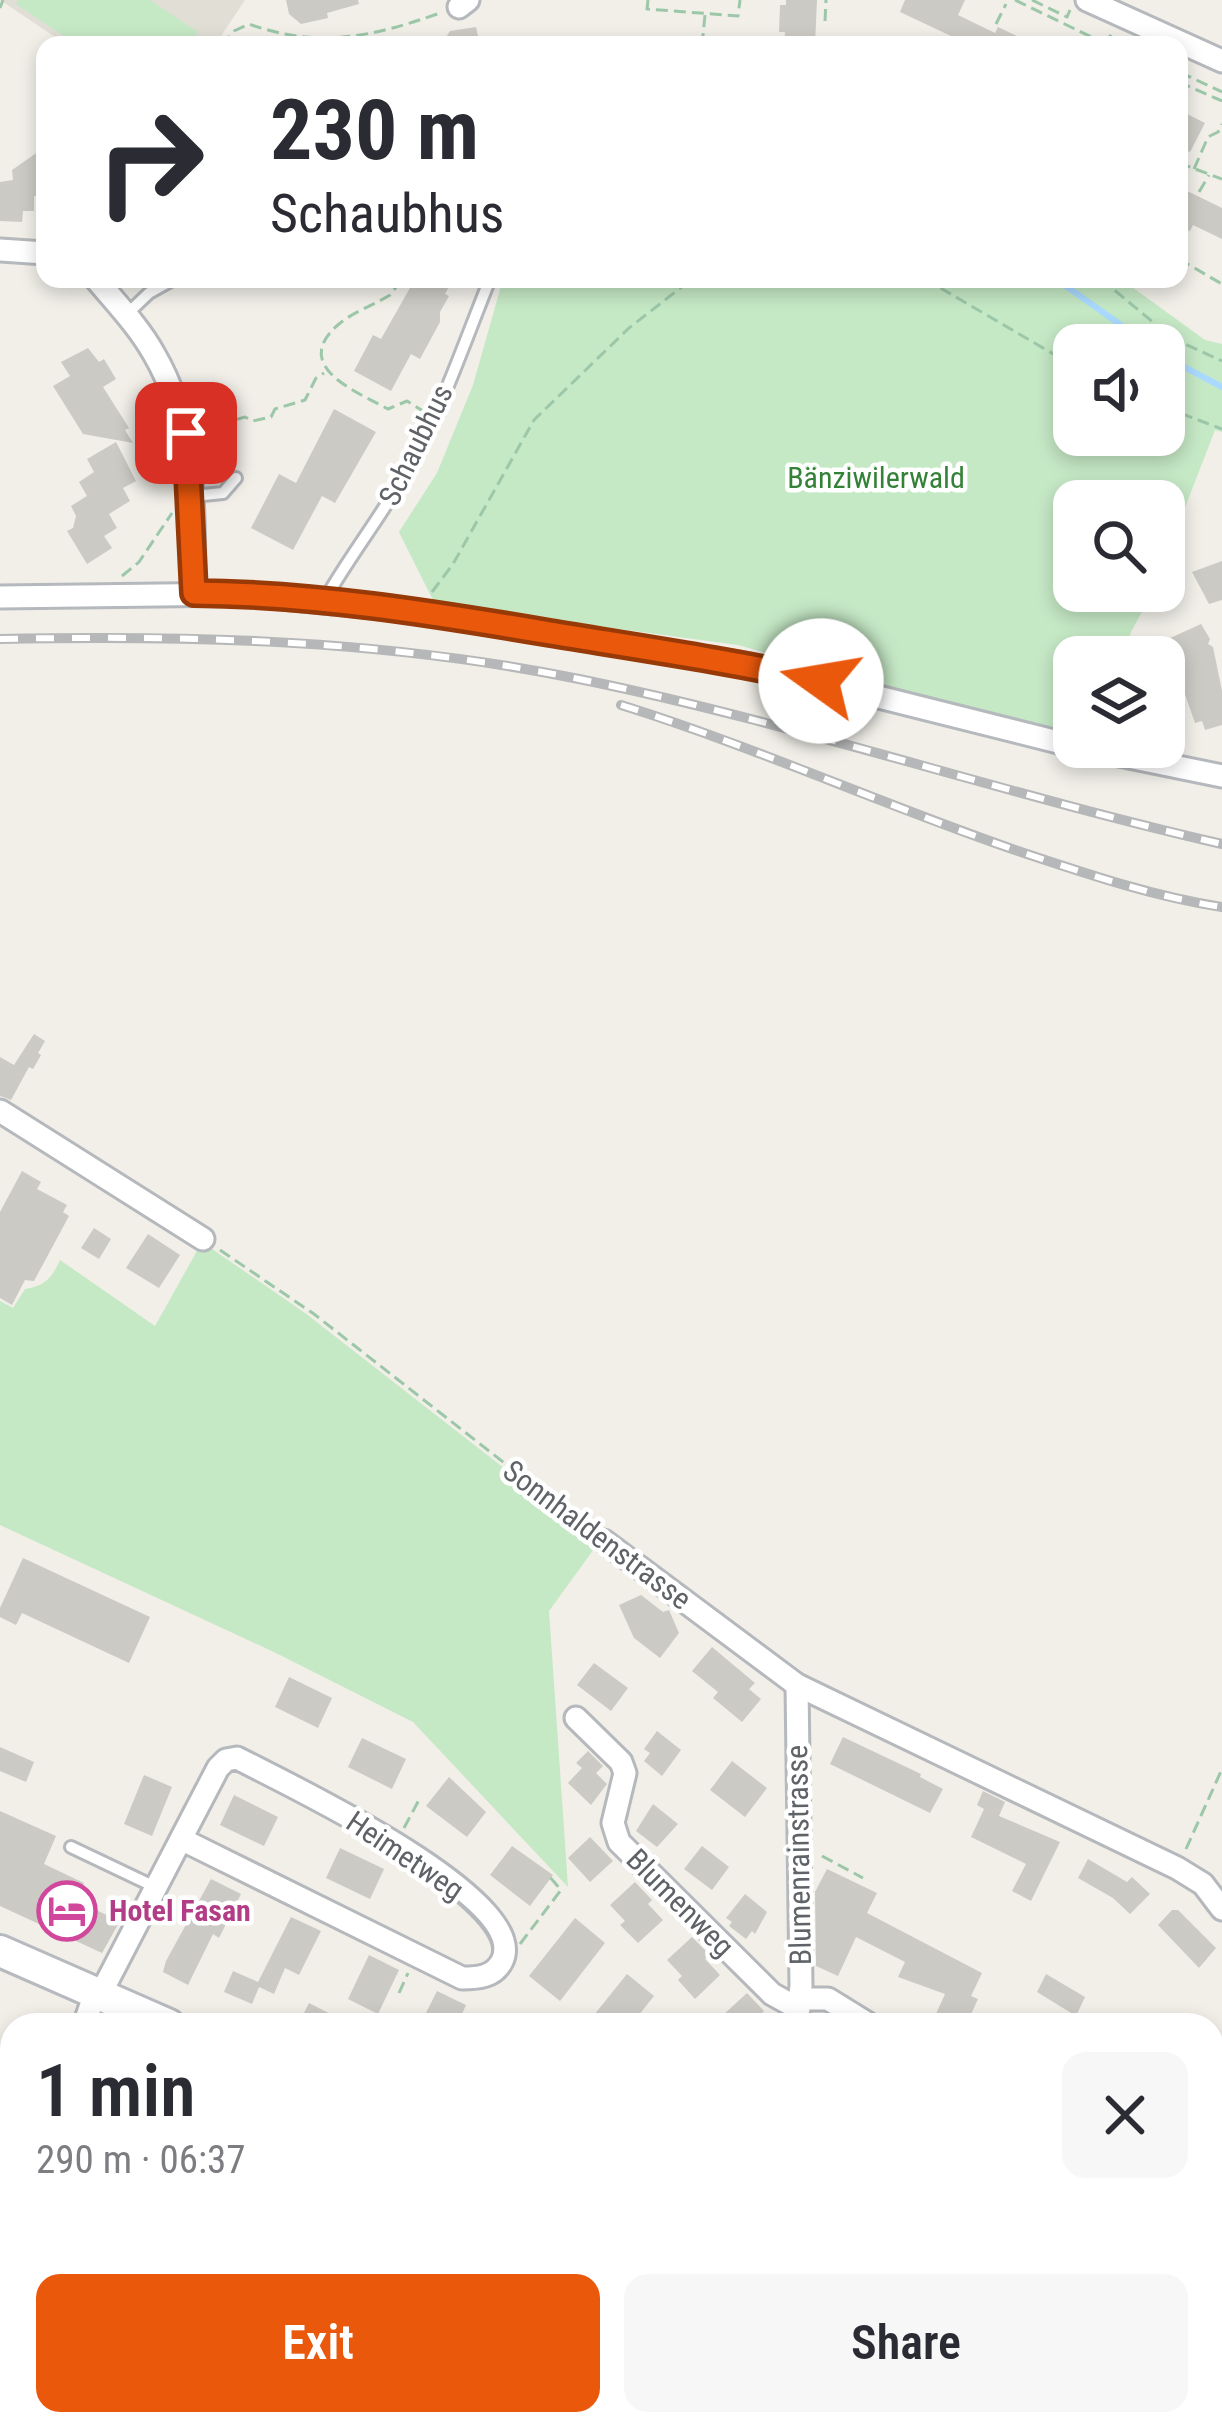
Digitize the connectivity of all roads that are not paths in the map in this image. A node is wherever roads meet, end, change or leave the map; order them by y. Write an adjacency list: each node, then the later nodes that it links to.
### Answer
1 (1079, 4): 2 (street)
2 (1159, 36)
3 (1188, 47): 4 (street)
4 (1222, 61)
5 (0, 250): 6 (street)
6 (36, 252)
7 (104, 288): 10 (street)
8 (158, 288): 10 (lane)
9 (486, 288): 15 (lane, Schaubhus)
10 (126, 315): 12 (street)
11 (236, 478): 12 (lane)
12 (184, 502): 13 (street)
13 (194, 593): 14 (street); 15 (street)
14 (0, 597)
15 (324, 602): 16 (street)
16 (1053, 740)
17 (1183, 768): 18 (street)
18 (1222, 776)
19 (0, 1112): 20 (street)
20 (203, 1239)
21 (604, 1541): 22 (street, Sonnhaldenstrasse)
22 (796, 1685): 26 (street, Sonnhaldenstrasse); 31 (street, Blumenrainstrasse)
23 (576, 1718): 31 (street, Blumenweg)
24 (181, 1839): 24 (street, Heimetweg); 27 (street, Heimetweg)
25 (71, 1847): 27 (lane)
26 (1212, 1886): 28 (street, Sonnhaldenstrasse)
27 (156, 1887): 30 (street, Heimetweg)
28 (1222, 1909)
29 (0, 1951): 30 (street)
30 (100, 1995): 32 (street, Heimetweg); 33 (street)
31 (799, 2011): 34 (street)
32 (88, 2013)
33 (141, 2013)
34 (851, 2013)

